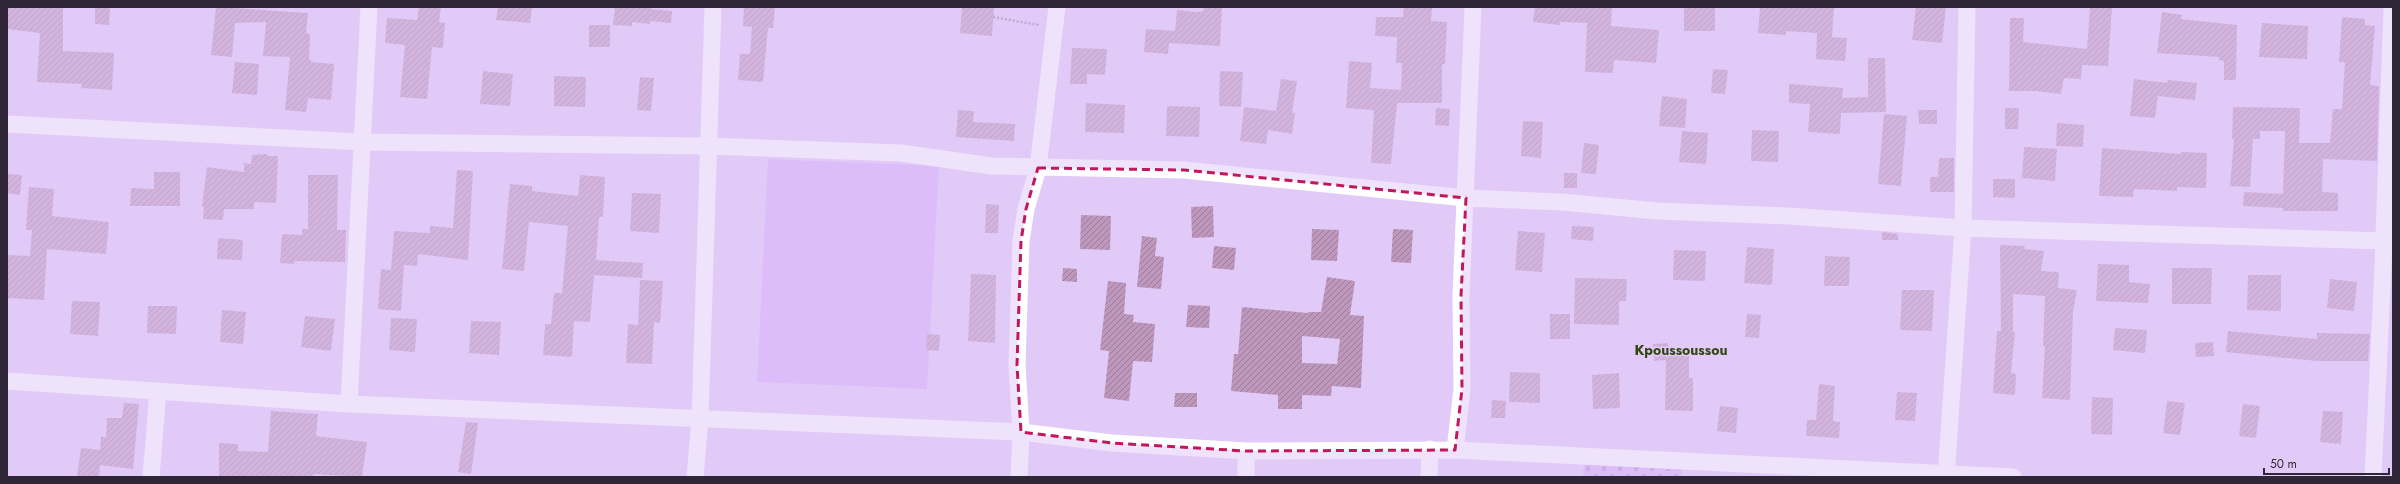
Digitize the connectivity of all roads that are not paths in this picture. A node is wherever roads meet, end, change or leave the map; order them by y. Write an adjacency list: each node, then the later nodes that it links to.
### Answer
1 (369, 7): 8 (street)
2 (713, 7): 9 (street)
3 (1057, 7): 10 (street)
4 (1472, 7): 11 (street)
5 (1967, 7): 12 (street)
6 (2392, 7): 13 (street)
7 (7, 124): 8 (street)
8 (362, 142): 9 (street); 16 (street)
9 (707, 146): 10 (street); 17 (street)
10 (1038, 168): 11 (street); 18 (street)
11 (1466, 198): 12 (street); 20 (street)
12 (1962, 228): 13 (street); 22 (street)
13 (2384, 241): 29 (street)
14 (7, 381): 15 (street)
15 (158, 391): 16 (street); 23 (street)
16 (349, 404): 17 (street)
17 (700, 419): 18 (street); 24 (street)
18 (1021, 432): 21 (street); 25 (street)
19 (1430, 450): 20 (street); 21 (street); 27 (street)
20 (1455, 450): 22 (street)
21 (1246, 451): 26 (street)
22 (1946, 475): 28 (street)
23 (151, 477)
24 (695, 477)
25 (1019, 477)
26 (1246, 477)
27 (1429, 477)
28 (2013, 477)
29 (2373, 477)

